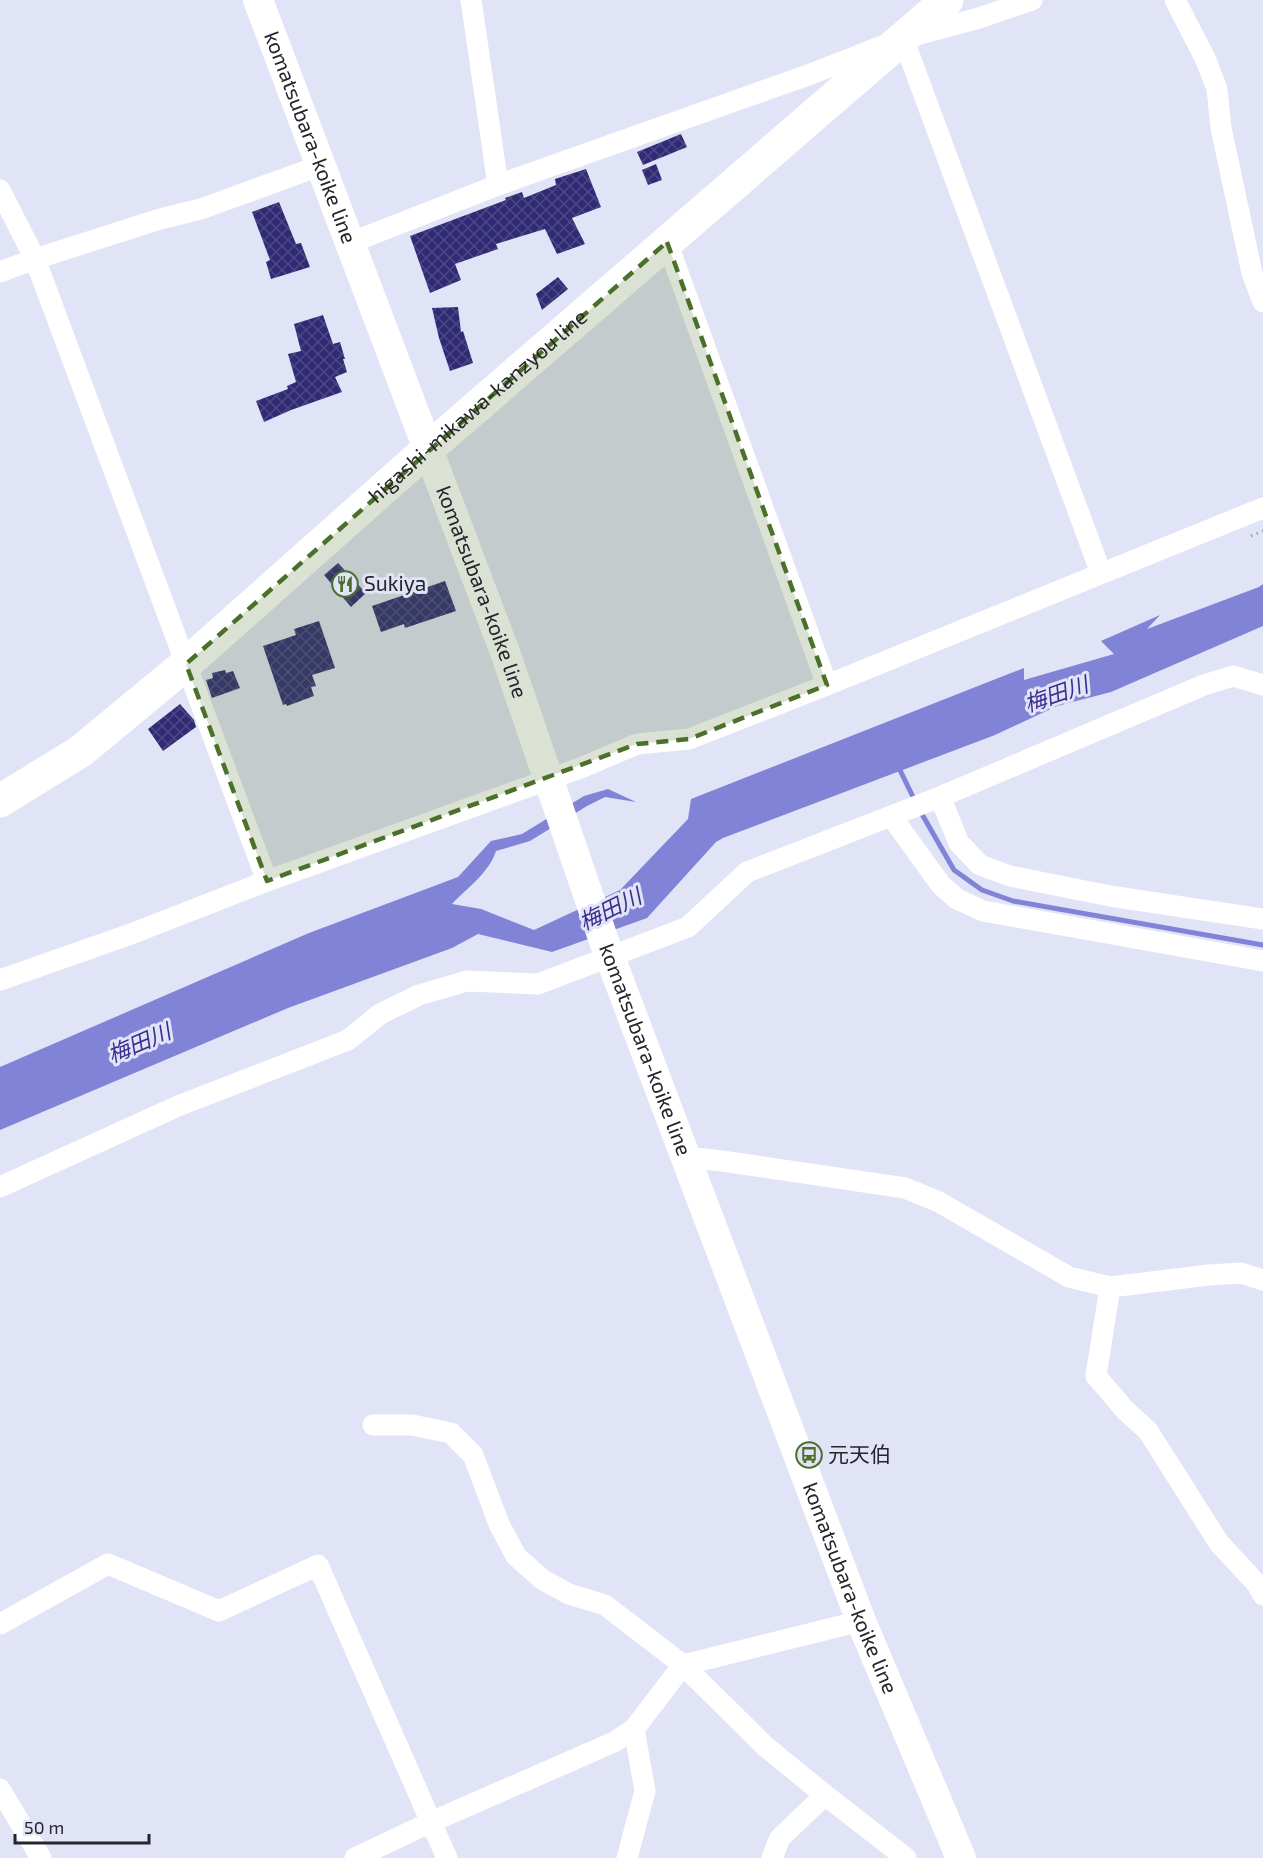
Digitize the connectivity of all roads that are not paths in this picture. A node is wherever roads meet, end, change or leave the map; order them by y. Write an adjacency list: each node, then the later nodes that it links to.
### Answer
1 (258, 0): 7 (main road, komatsubara-koike line)
2 (471, 0): 8 (street)
3 (946, 0): 6 (main road, higashi-mikawa-kanzyou line)
4 (1032, 0): 6 (street)
5 (1175, 0): 14 (street)
6 (903, 38): 8 (street); 10 (main road, higashi-mikawa-kanzyou line); 17 (street)
7 (322, 165): 11 (main road, komatsubara-koike line); 12 (street)
8 (498, 185): 11 (street)
9 (0, 190): 12 (street)
10 (667, 242): 15 (main road, higashi-mikawa-kanzyou line); 19 (street)
11 (350, 243): 15 (main road, komatsubara-koike line)
12 (35, 259): 13 (street); 18 (street)
13 (0, 272)
14 (1263, 302)
15 (428, 449): 18 (main road, higashi-mikawa-kanzyou line); 21 (main road, komatsubara-koike line)
16 (1263, 508): 17 (street)
17 (1101, 573): 19 (street)
18 (186, 663): 22 (main road, higashi-mikawa-kanzyou line); 25 (street)
19 (827, 685): 21 (street)
20 (1263, 685): 23 (street)
21 (551, 786): 25 (street); 27 (main road, komatsubara-koike line)
22 (0, 801)
23 (926, 802): 24 (street); 26 (street)
24 (891, 816): 27 (street); 28 (street)
25 (267, 881): 29 (street)
26 (1263, 919)
27 (608, 950): 30 (main road, komatsubara-koike line); 31 (street)
28 (1263, 961)
29 (0, 980)
30 (686, 1157): 33 (street); 36 (main road, komatsubara-koike line)
31 (0, 1187)
32 (1263, 1280): 33 (street)
33 (1110, 1287): 35 (street)
34 (373, 1425): 38 (street)
35 (1263, 1595)
36 (861, 1621): 38 (street); 49 (main road, komatsubara-koike line)
37 (0, 1624): 42 (street)
38 (683, 1665): 39 (street); 41 (street)
39 (634, 1729): 42 (street); 46 (street)
40 (0, 1789): 43 (street)
41 (825, 1795): 47 (street); 48 (street)
42 (430, 1822): 44 (street); 45 (street)
43 (41, 1858)
44 (355, 1858)
45 (447, 1858)
46 (627, 1858)
47 (772, 1858)
48 (906, 1858)
49 (961, 1858)

